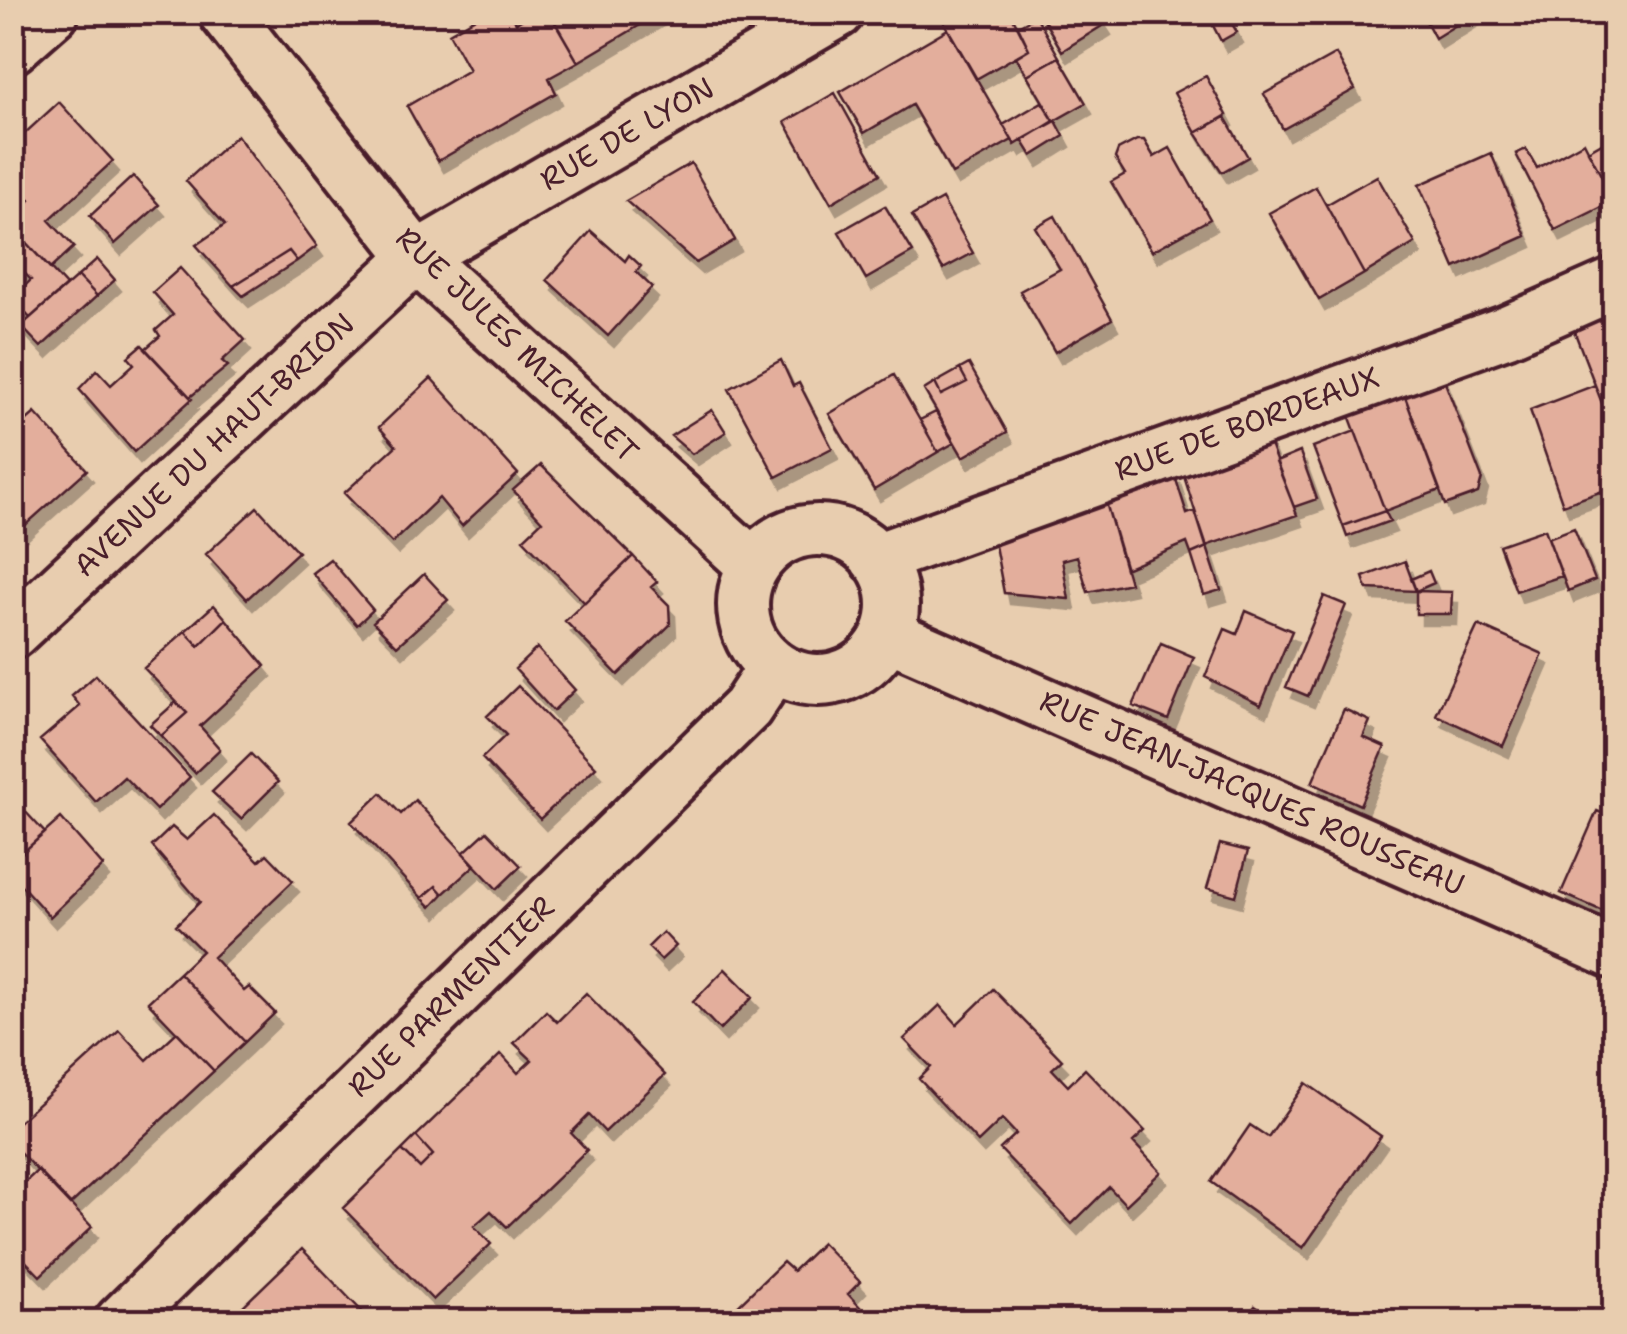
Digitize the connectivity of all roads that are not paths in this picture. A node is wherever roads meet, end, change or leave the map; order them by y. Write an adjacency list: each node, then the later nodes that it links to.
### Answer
1 (53, 12): 4 (street)
2 (224, 12): 5 (street, RUE JULES MICHELET)
3 (838, 12): 5 (street, RUE DE LYON)
4 (12, 48)
5 (416, 256): 8 (street, RUE JULES MICHELET); 9 (street, AVENUE DU HAUT-BRION)
6 (1614, 284): 7 (street, RUE DE BORDEAUX)
7 (876, 559): 8 (street); 10 (street)
8 (754, 566): 11 (street)
9 (12, 633)
10 (888, 635): 11 (street); 12 (street, RUE JEAN-JACQUES ROUSSEAU)
11 (774, 667): 13 (street, RUE PARMENTIER)
12 (1614, 953)
13 (120, 1322)

